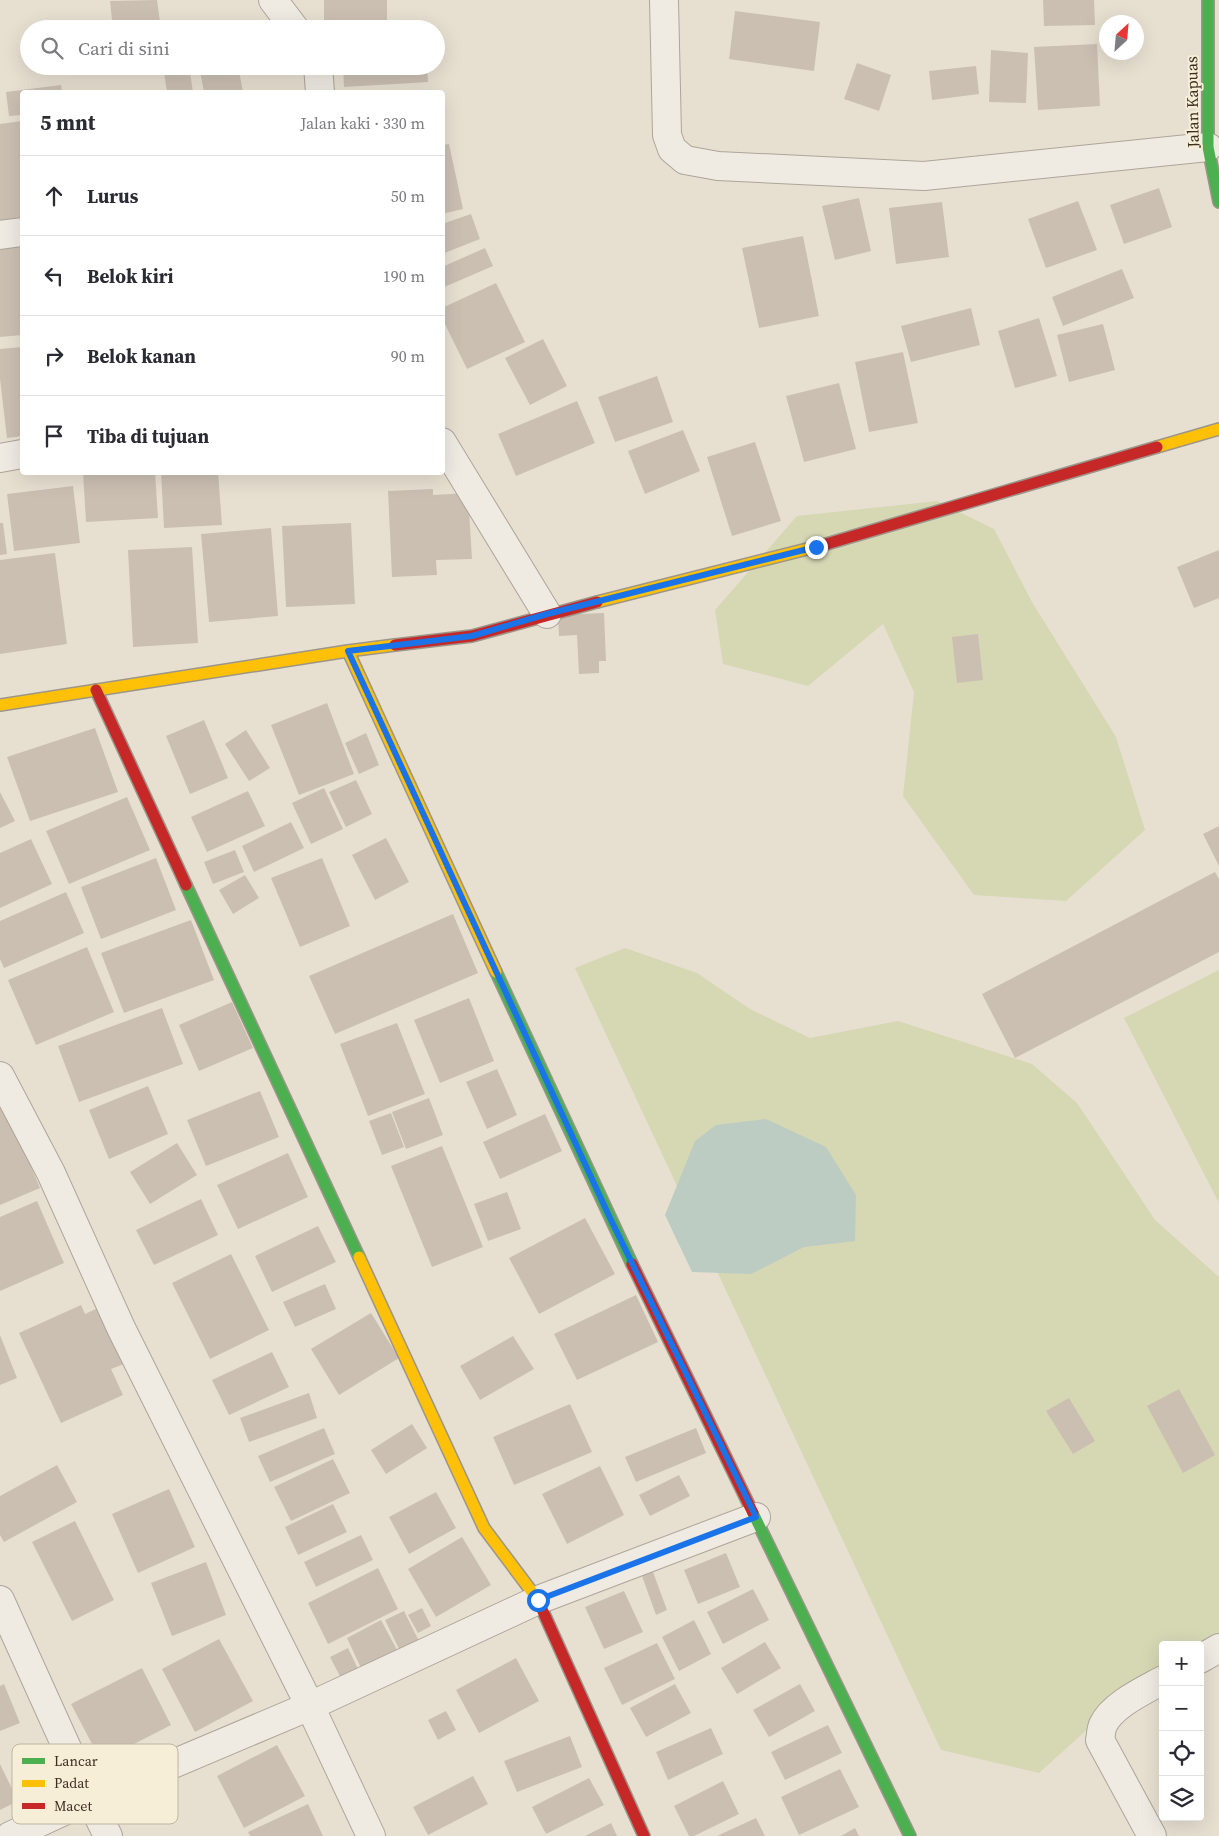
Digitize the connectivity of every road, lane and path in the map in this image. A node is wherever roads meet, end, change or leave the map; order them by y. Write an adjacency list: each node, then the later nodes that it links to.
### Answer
1 (273, 0): 4 (street)
2 (664, 0): 7 (street)
3 (1208, 0): 7 (street, Jalan Kapuas)
4 (287, 20)
5 (319, 75): 6 (street)
6 (320, 90)
7 (1208, 147): 8 (street, Jalan Kapuas)
8 (1219, 202)
9 (20, 232): 10 (street)
10 (0, 235)
11 (1219, 430): 15 (street)
12 (445, 447): 15 (street)
13 (20, 454): 14 (street)
14 (0, 458)
15 (547, 614): 16 (street)
16 (348, 651): 17 (street); 20 (street)
17 (96, 690): 18 (street); 22 (street)
18 (0, 705)
19 (0, 1076): 26 (street)
20 (756, 1517): 22 (street); 35 (street)
21 (0, 1600): 27 (street)
22 (538, 1600): 26 (street); 34 (street)
23 (1219, 1648): 24 (street)
24 (1204, 1657)
25 (1159, 1682): 36 (street)
26 (310, 1706): 28 (street); 33 (street)
27 (65, 1744)
28 (178, 1762)
29 (36, 1824): 31 (street)
30 (102, 1824): 32 (street)
31 (10, 1836)
32 (108, 1836)
33 (371, 1836)
34 (644, 1836)
35 (910, 1836)
36 (1152, 1836)

